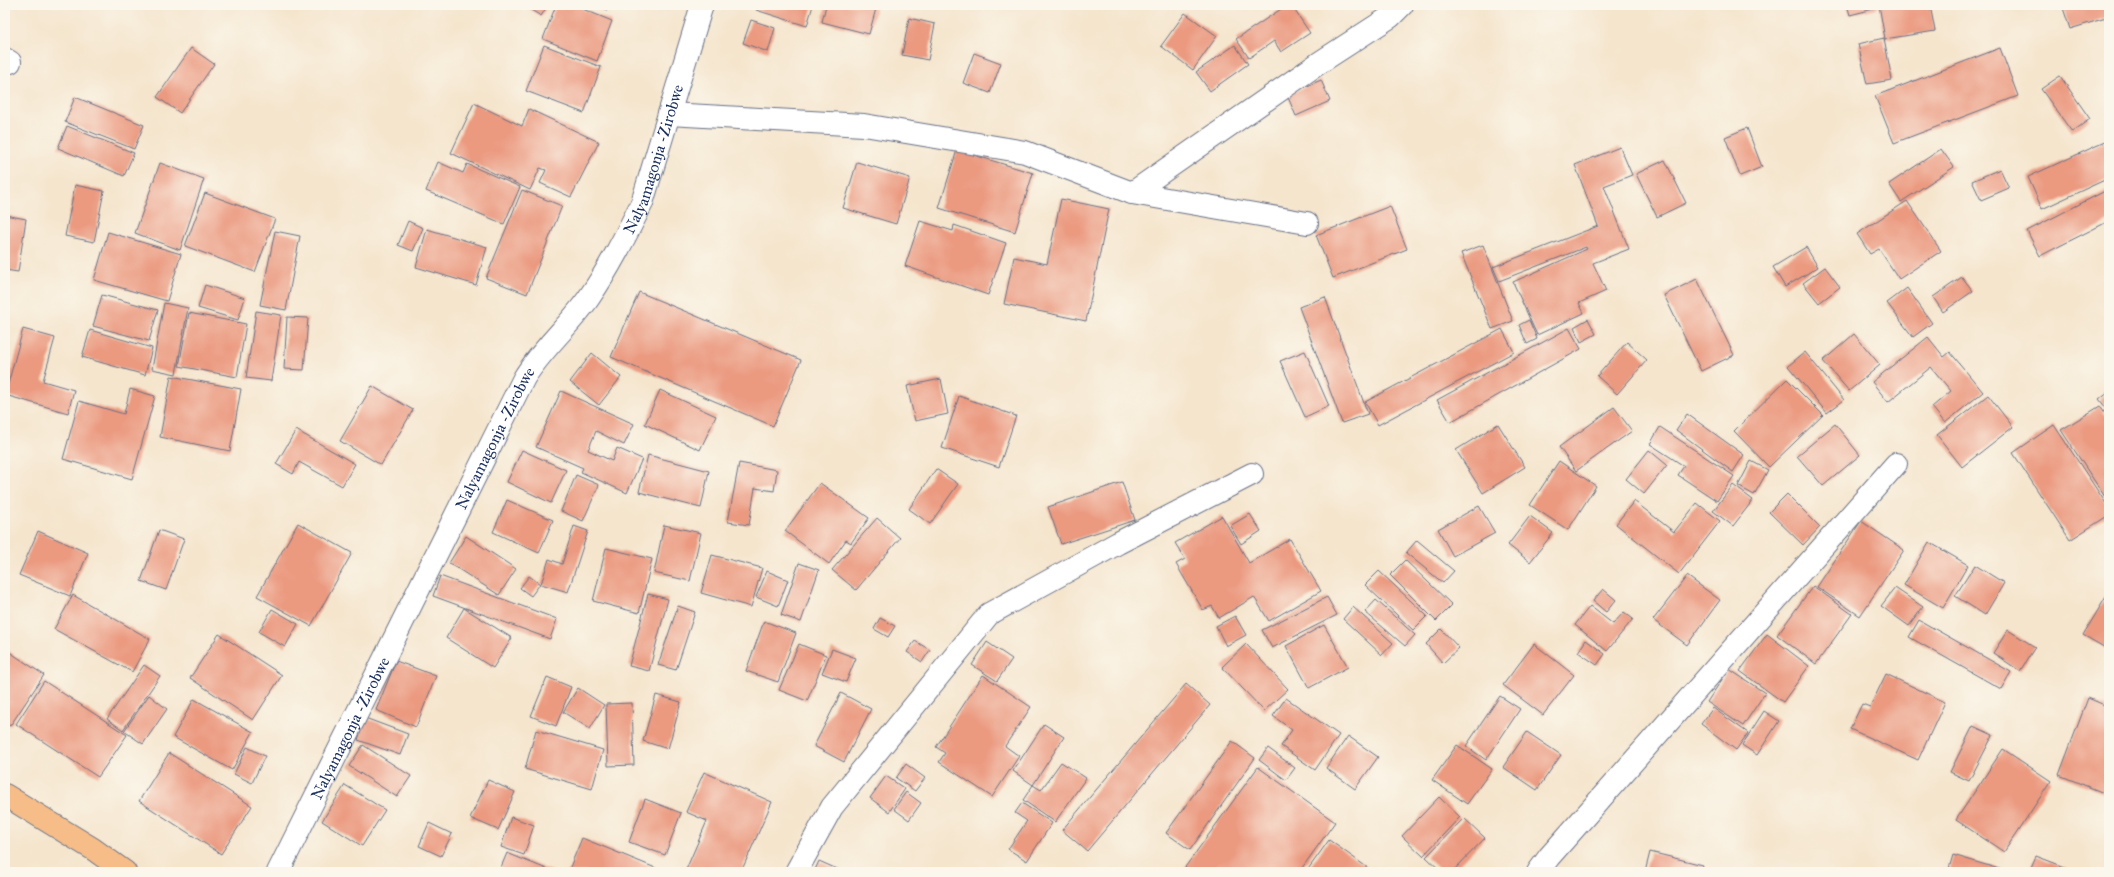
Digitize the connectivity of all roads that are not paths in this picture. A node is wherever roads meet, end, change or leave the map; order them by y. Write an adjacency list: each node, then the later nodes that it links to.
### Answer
1 (702, 5): 3 (street, Nalyamagonja -Zirobwe)
2 (1402, 5): 4 (street)
3 (669, 114): 4 (street); 10 (street, Nalyamagonja -Zirobwe)
4 (1132, 193): 5 (street)
5 (1307, 223)
6 (1896, 464): 12 (street)
7 (1252, 474): 11 (street)
8 (5, 795): 9 (main road)
9 (125, 872)
10 (278, 872)
11 (796, 872)
12 (1538, 872)

